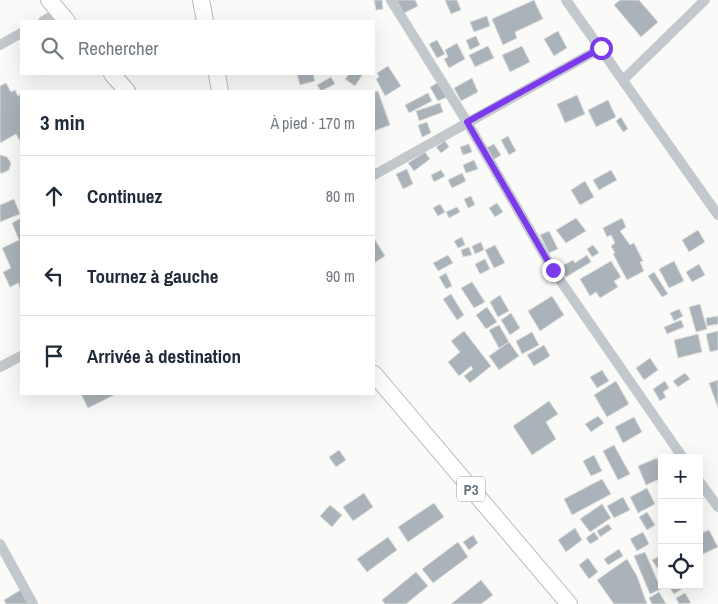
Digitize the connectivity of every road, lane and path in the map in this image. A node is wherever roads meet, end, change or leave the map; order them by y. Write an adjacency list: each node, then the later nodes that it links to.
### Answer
1 (201, 0): 7 (main road)
2 (391, 0): 16 (street)
3 (566, 0): 10 (street)
4 (705, 0): 13 (street)
5 (58, 11): 6 (street)
6 (44, 20)
7 (205, 20)
8 (20, 34): 9 (street)
9 (0, 45)
10 (601, 48): 13 (street); 16 (street)
11 (113, 75): 14 (main road)
12 (216, 75): 15 (main road)
13 (623, 80): 18 (street)
14 (126, 90)
15 (220, 90)
16 (467, 122): 17 (street); 22 (street)
17 (375, 174)
18 (718, 215)
19 (20, 357): 20 (street)
20 (0, 367)
21 (375, 375): 27 (main road, P3)
22 (680, 454)
23 (703, 487): 24 (street)
24 (718, 506)
25 (0, 544): 26 (street)
26 (33, 604)
27 (569, 604)

